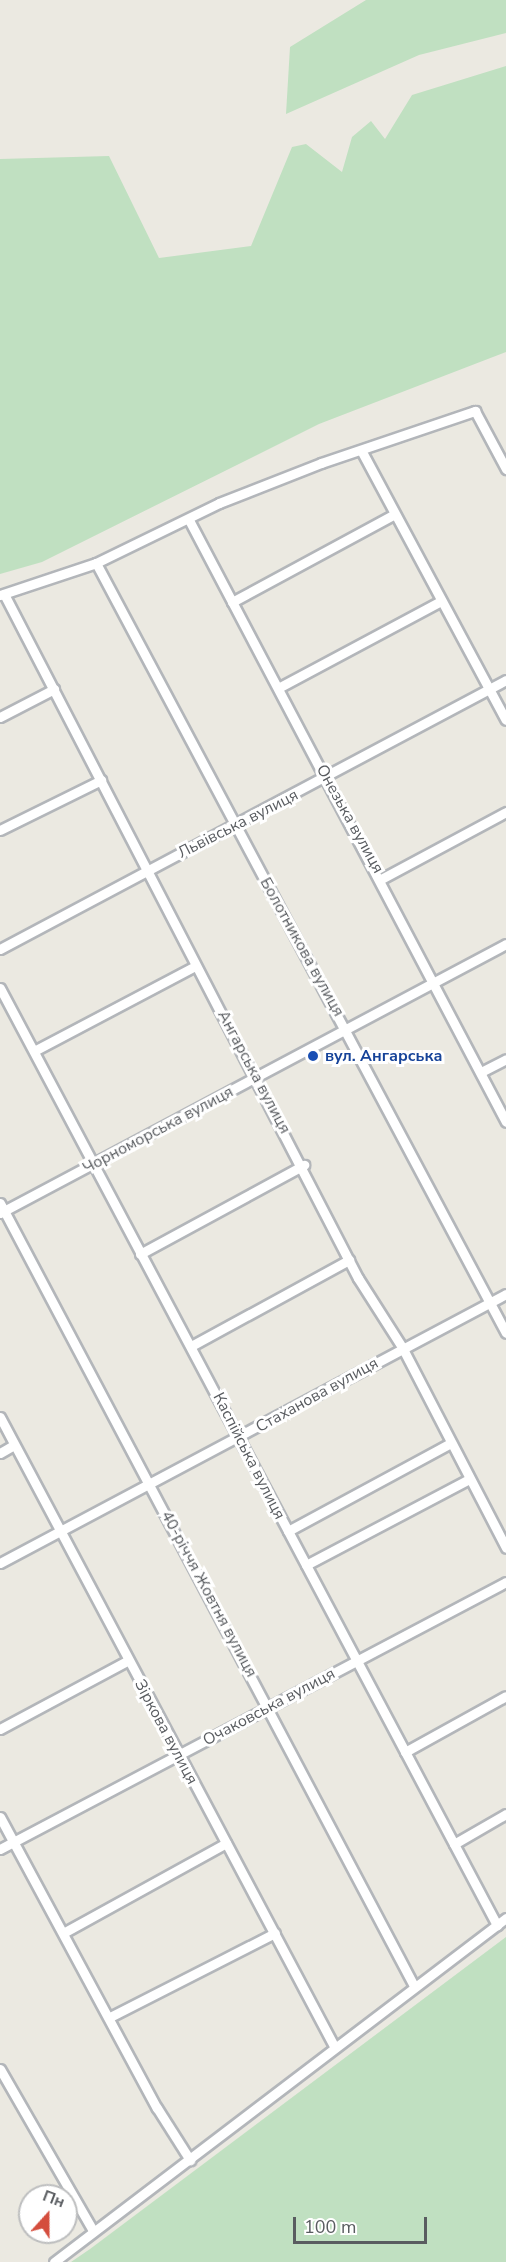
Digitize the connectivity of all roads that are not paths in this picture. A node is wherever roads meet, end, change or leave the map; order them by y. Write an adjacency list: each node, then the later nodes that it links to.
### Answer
1 (360, 450): 2 (street); 3 (street); 4 (street)
2 (506, 469)
3 (393, 515): 7 (street); 8 (street)
4 (189, 520): 5 (street); 7 (street, Онезька вулиця)
5 (96, 563): 6 (street); 18 (street, Болотникова вулиця)
6 (2, 595): 11 (street, Ангарська вулиця)
7 (232, 602): 10 (street, Онезька вулиця)
8 (441, 602): 10 (street); 12 (street)
9 (506, 680): 12 (street, Львівська вулиця)
10 (280, 687): 15 (street, Онезька вулиця)
11 (54, 689): 13 (street); 16 (street, Ангарська вулиця)
12 (490, 689): 14 (street); 15 (street, Львівська вулиця)
13 (0, 717)
14 (506, 720)
15 (327, 778): 18 (street, Львівська вулиця); 21 (street, Онезька вулиця)
16 (101, 780): 19 (street); 20 (street, Ангарська вулиця)
17 (506, 812): 21 (street)
18 (235, 825): 20 (street, Львівська вулиця); 27 (street, Болотникова вулиця)
19 (0, 830)
20 (150, 870): 23 (street, Львівська вулиця); 24 (street, Ангарська вулиця)
21 (382, 878): 25 (street, Онезька вулиця)
22 (506, 944): 25 (street, Чорноморська вулиця)
23 (0, 949)
24 (195, 966): 28 (street); 31 (street, Ангарська вулиця)
25 (433, 983): 27 (street, Чорноморська вулиця); 30 (street, Онезька вулиця)
26 (0, 988): 28 (street, Каспійська вулиця)
27 (347, 1028): 31 (street, Чорноморська вулиця); 39 (street, Болотникова вулиця)
28 (34, 1051): 33 (street, Каспійська вулиця)
29 (506, 1059): 30 (street)
30 (481, 1072): 32 (street, Онезька вулиця)
31 (257, 1076): 33 (street, Чорноморська вулиця); 34 (street, Ангарська вулиця)
32 (506, 1122)
33 (96, 1164): 35 (street, Чорноморська вулиця); 36 (street, Каспійська вулиця)
34 (304, 1165): 36 (street); 37 (street, Ангарська вулиця)
35 (1, 1209): 49 (street, 40-річчя Жовтня вулиця)
36 (140, 1254): 41 (street, Каспійська вулиця)
37 (349, 1260): 41 (street); 42 (street, Ангарська вулиця)
38 (506, 1293): 39 (street, Стаханова вулиця)
39 (489, 1302): 40 (street, Болотникова вулиця); 42 (street, Стаханова вулиця)
40 (506, 1333)
41 (193, 1345): 44 (street, Каспійська вулиця)
42 (402, 1347): 44 (street, Стаханова вулиця); 45 (street, Ангарська вулиця)
43 (0, 1417): 46 (street, Зіркова вулиця)
44 (239, 1438): 49 (street, Стаханова вулиця); 50 (street, Каспійська вулиця)
45 (451, 1443): 48 (street, Ангарська вулиця); 50 (street)
46 (14, 1445): 47 (street); 51 (street, Зіркова вулиця)
47 (0, 1453)
48 (469, 1479): 52 (street, Ангарська вулиця); 54 (street)
49 (151, 1483): 51 (street, Стаханова вулиця); 59 (street, 40-річчя Жовтня вулиця)
50 (288, 1531): 54 (street, Каспійська вулиця)
51 (59, 1533): 53 (street, Стаханова вулиця); 57 (street, Зіркова вулиця)
52 (506, 1548)
53 (0, 1563)
54 (306, 1565): 56 (street, Каспійська вулиця)
55 (506, 1582): 56 (street, Очаковська вулиця)
56 (358, 1660): 59 (street, Очаковська вулиця); 61 (street, Каспійська вулиця)
57 (127, 1661): 60 (street); 62 (street, Зіркова вулиця)
58 (506, 1696): 61 (street)
59 (268, 1707): 62 (street, Очаковська вулиця); 73 (street, 40-річчя Жовтня вулиця)
60 (0, 1729)
61 (405, 1752): 67 (street, Каспійська вулиця)
62 (179, 1757): 65 (street, Очаковська вулиця); 66 (street, Зіркова вулиця)
63 (506, 1814): 67 (street)
64 (0, 1817): 65 (street)
65 (13, 1842): 68 (street, Очаковська вулиця); 71 (street)
66 (226, 1843): 71 (street); 72 (street, Зіркова вулиця)
67 (454, 1844): 70 (street, Каспійська вулиця)
68 (0, 1849)
69 (506, 1918): 70 (street)
70 (497, 1925): 73 (street)
71 (64, 1932): 74 (street)
72 (275, 1933): 74 (street); 75 (street, Зіркова вулиця)
73 (414, 1986): 75 (street)
74 (110, 2017): 77 (street)
75 (334, 2046): 77 (street)
76 (0, 2069): 78 (street)
77 (190, 2160): 78 (street)
78 (93, 2231): 79 (street)
79 (54, 2262)

